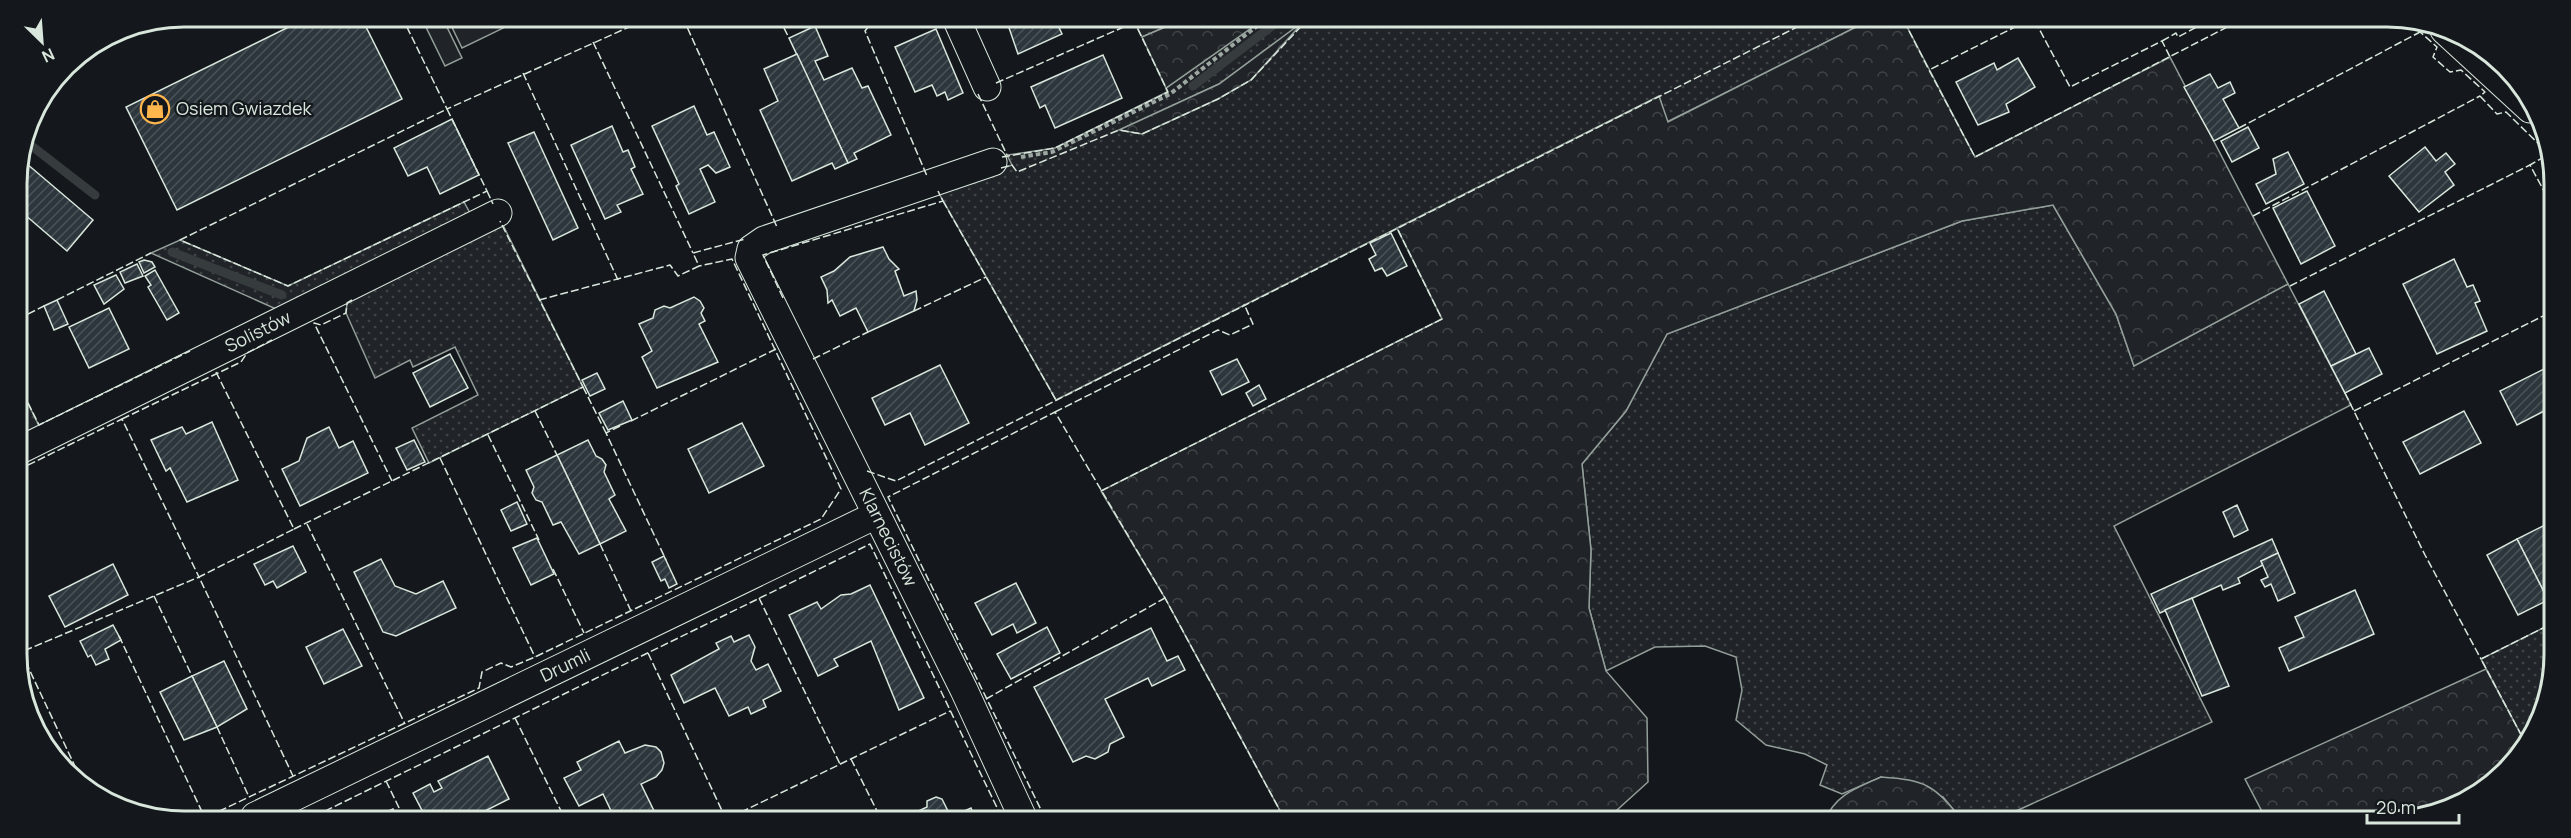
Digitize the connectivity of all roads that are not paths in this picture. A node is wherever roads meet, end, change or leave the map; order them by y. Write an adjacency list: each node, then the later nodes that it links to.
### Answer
1 (960, 27): 3 (street)
2 (2461, 46): 4 (street)
3 (987, 87)
4 (2519, 99)
5 (993, 162): 8 (street, Klarnecistów)
6 (498, 213): 7 (street, Solistów)
7 (27, 447)
8 (876, 515): 9 (street, Drumli); 10 (street, Klarnecistów)
9 (265, 811)
10 (1020, 811)

